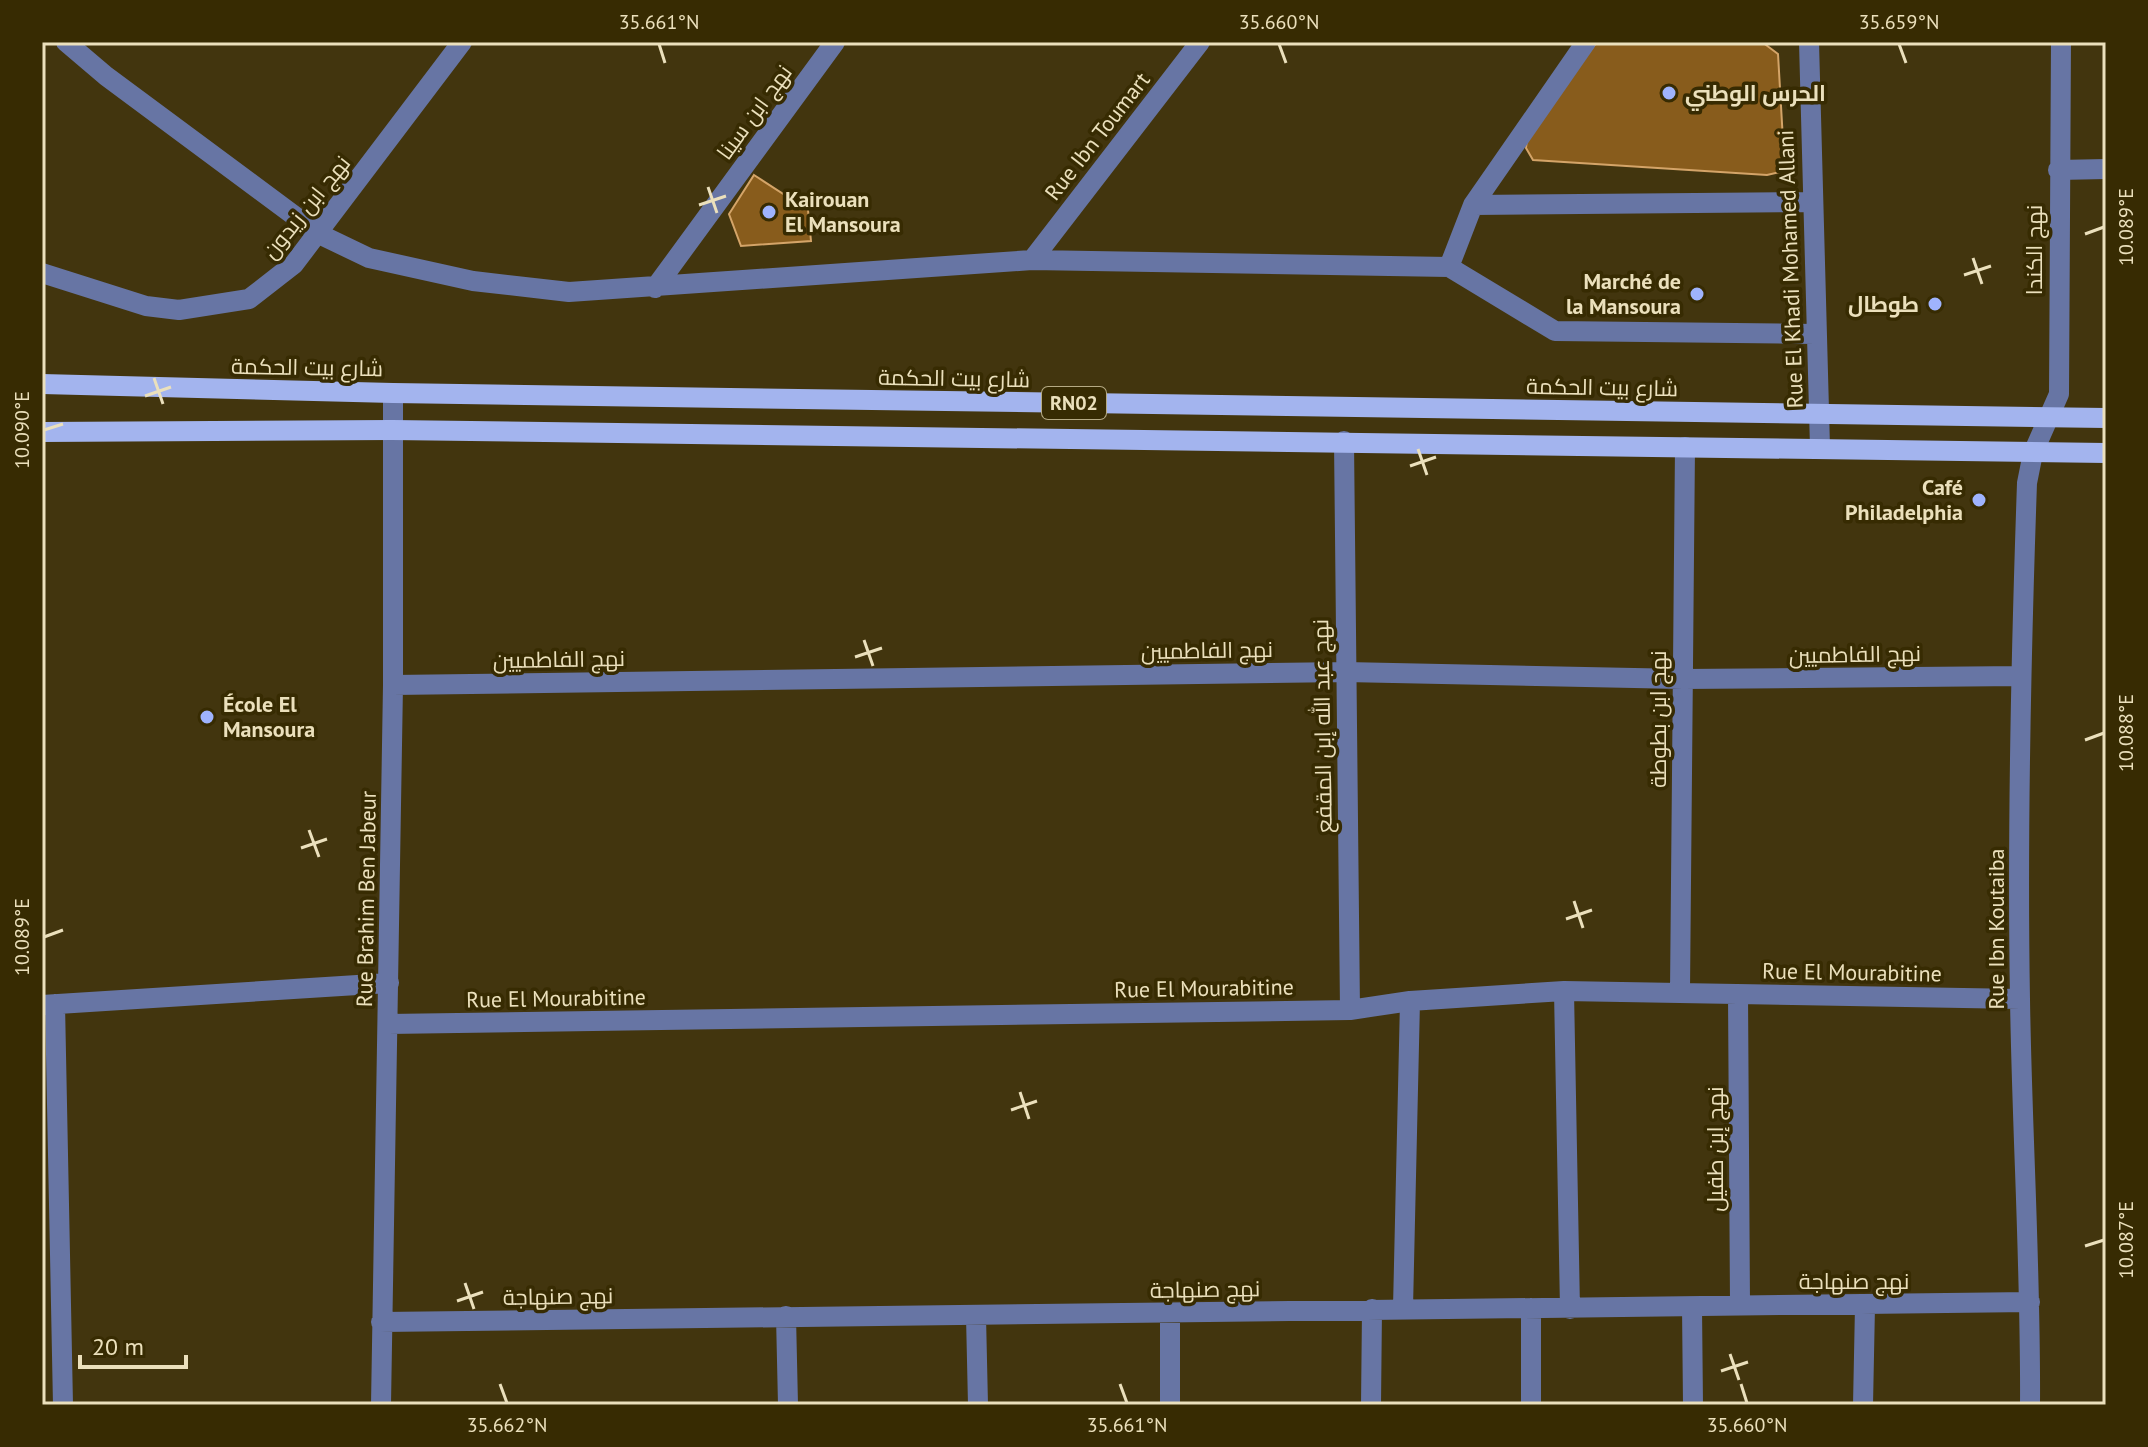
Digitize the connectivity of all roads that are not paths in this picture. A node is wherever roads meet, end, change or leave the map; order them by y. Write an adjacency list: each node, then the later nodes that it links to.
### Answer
1 (66, 42): 12 (street)
2 (462, 42): 12 (street, نهج ابن زيدون)
3 (835, 42): 16 (street, نهج ابن سينا)
4 (1200, 42): 13 (street, Rue Ibn Toumart)
5 (1586, 42): 11 (street)
6 (1809, 42): 10 (street, Rue El Khadi Mohamed Allani)
7 (2061, 42): 9 (street, نهج الكندا)
8 (2106, 169): 9 (street)
9 (2058, 170): 21 (street, نهج الكندا)
10 (1812, 202): 11 (street); 17 (street, Rue El Khadi Mohamed Allani)
11 (1473, 205): 14 (street)
12 (319, 234): 15 (street, نهج ابن زيدون); 16 (street)
13 (1032, 260): 14 (street); 16 (street)
14 (1449, 267): 17 (street)
15 (42, 273)
16 (655, 288)
17 (1815, 334): 20 (street, Rue El Khadi Mohamed Allani)
18 (42, 384): 19 (main road, شارع بيت الحكمة / RN02)
19 (393, 393): 20 (main road, شارع بيت الحكمة / RN02); 23 (street, Rue Brahim Ben Jabeur)
20 (1819, 415): 21 (main road, شارع بيت الحكمة / RN02); 27 (street, Rue El Khadi Mohamed Allani)
21 (2047, 418): 22 (main road, شارع بيت الحكمة / RN02); 28 (street, نهج الكندا)
22 (2106, 418)
23 (392, 430): 24 (main road, RN02); 25 (main road, RN02); 33 (street, Rue Brahim Ben Jabeur)
24 (42, 432)
25 (1344, 441): 26 (main road, RN02); 30 (street, نهج عبد الله إبن المقفع)
26 (1685, 447): 27 (main road, RN02); 32 (street, نهج ابن بطوطة)
27 (1820, 447): 28 (main road, RN02)
28 (2033, 453): 29 (main road, RN02); 31 (street, Rue Ibn Koutaiba)
29 (2106, 453)
30 (1345, 672): 32 (street, نهج الفاطميين); 33 (street, نهج الفاطميين); 41 (street, نهج عبد الله إبن المقفع)
31 (2021, 676): 32 (street, نهج الفاطميين); 38 (street, Rue Ibn Koutaiba)
32 (1683, 679): 36 (street, نهج ابن بطوطة)
33 (393, 685): 34 (street, Rue Brahim Ben Jabeur)
34 (389, 983): 40 (street); 42 (street, Rue Brahim Ben Jabeur)
35 (1564, 991): 36 (street, Rue El Mourabitine); 39 (street, Rue El Mourabitine); 50 (street)
36 (1680, 991): 37 (street, Rue El Mourabitine)
37 (1738, 994): 38 (street, Rue El Mourabitine); 44 (street, نهج إبن طفيل)
38 (2020, 999): 43 (street, Rue Ibn Koutaiba)
39 (1410, 1001): 41 (street, Rue El Mourabitine); 47 (street)
40 (48, 1004): 55 (street)
41 (1350, 1010): 42 (street, Rue El Mourabitine)
42 (388, 1024): 54 (street, Rue Brahim Ben Jabeur)
43 (2030, 1302): 45 (street, نهج صنهاجة); 64 (street, Rue Ibn Koutaiba)
44 (1740, 1304): 45 (street, نهج صنهاجة); 46 (street, نهج صنهاجة)
45 (1865, 1306): 63 (street)
46 (1692, 1307): 50 (street, نهج صنهاجة); 62 (street)
47 (1403, 1308): 48 (street, نهج صنهاجة); 49 (street, نهج صنهاجة)
48 (1531, 1308): 50 (street, نهج صنهاجة); 61 (street)
49 (1372, 1309): 51 (street, نهج صنهاجة); 60 (street)
50 (1570, 1309)
51 (1170, 1315): 53 (street, نهج صنهاجة); 59 (street)
52 (786, 1316): 53 (street, نهج صنهاجة); 54 (street, نهج صنهاجة); 57 (street)
53 (976, 1316): 58 (street)
54 (381, 1322): 56 (street, Rue Brahim Ben Jabeur)
55 (63, 1405)
56 (381, 1405)
57 (788, 1405)
58 (978, 1405)
59 (1170, 1405)
60 (1371, 1405)
61 (1531, 1405)
62 (1693, 1405)
63 (1863, 1405)
64 (2030, 1405)

